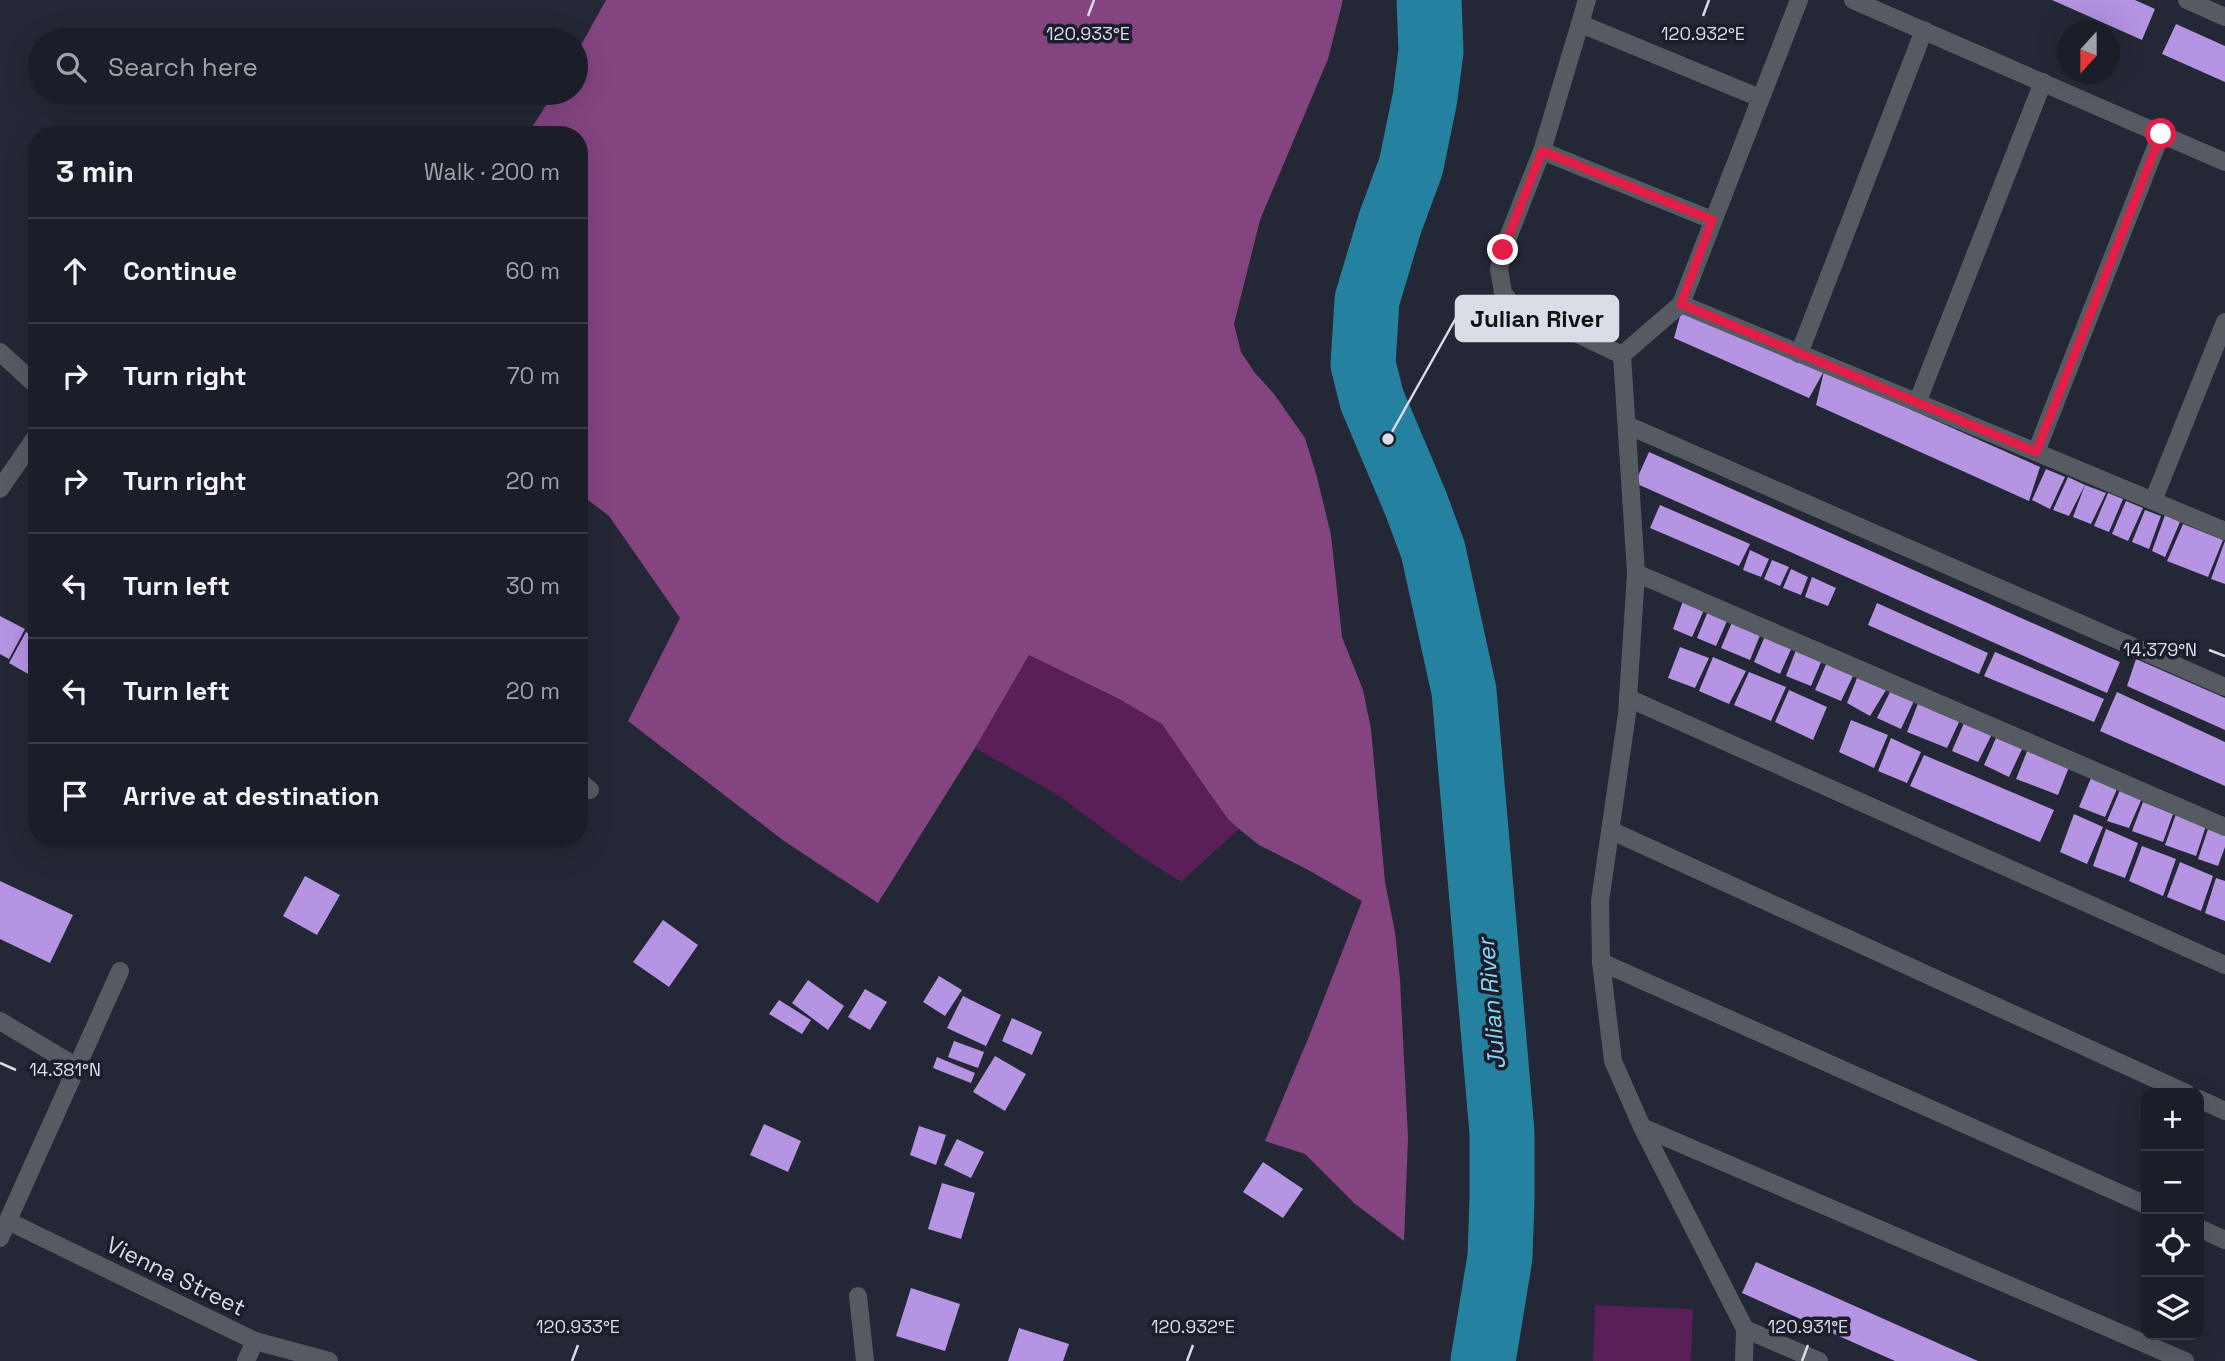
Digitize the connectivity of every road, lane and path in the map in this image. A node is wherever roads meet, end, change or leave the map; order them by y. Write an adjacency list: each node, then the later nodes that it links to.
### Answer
1 (1587, 0): 6 (street)
2 (1799, 0): 9 (street)
3 (1853, 0): 7 (street)
4 (2186, 0): 5 (street)
5 (2225, 17)
6 (1581, 24): 9 (street); 11 (street)
7 (1924, 30): 8 (street); 17 (street)
8 (2043, 82): 10 (street); 20 (street)
9 (1760, 98): 13 (street)
10 (2161, 134): 12 (street); 23 (street)
11 (1542, 151): 13 (street); 18 (street)
12 (2225, 162)
13 (1712, 220): 14 (street)
14 (1681, 304): 17 (street); 18 (street)
15 (2225, 322): 25 (street)
16 (0, 352): 19 (street)
17 (1799, 354): 20 (street)
18 (1622, 355): 21 (street)
19 (28, 378)
20 (1917, 403): 23 (street)
21 (1627, 425): 27 (street); 28 (street)
22 (28, 448): 24 (street)
23 (2036, 452): 25 (street)
24 (0, 489)
25 (2153, 501): 26 (street)
26 (2225, 531)
27 (1636, 573): 29 (street); 30 (street)
28 (2225, 687)
29 (1628, 698): 31 (street); 33 (street)
30 (2225, 827)
31 (1610, 830): 32 (street); 37 (street)
32 (1601, 962): 40 (street); 41 (street)
33 (2225, 965)
34 (120, 971): 36 (street)
35 (0, 1021): 36 (street)
36 (77, 1067): 42 (street)
37 (2175, 1088)
38 (2204, 1101): 39 (street)
39 (2225, 1111)
40 (1642, 1127): 47 (street); 54 (street)
41 (2141, 1203)
42 (8, 1221): 44 (street); 48 (street, Vienna Street)
43 (2204, 1230): 45 (street)
44 (0, 1238)
45 (2225, 1240)
46 (858, 1296): 49 (street)
47 (1745, 1329): 52 (street); 53 (street)
48 (255, 1341): 50 (street); 51 (street, Vienna Street)
49 (868, 1360)
50 (247, 1361)
51 (329, 1361)
52 (1744, 1361)
53 (1819, 1361)
54 (2185, 1361)

